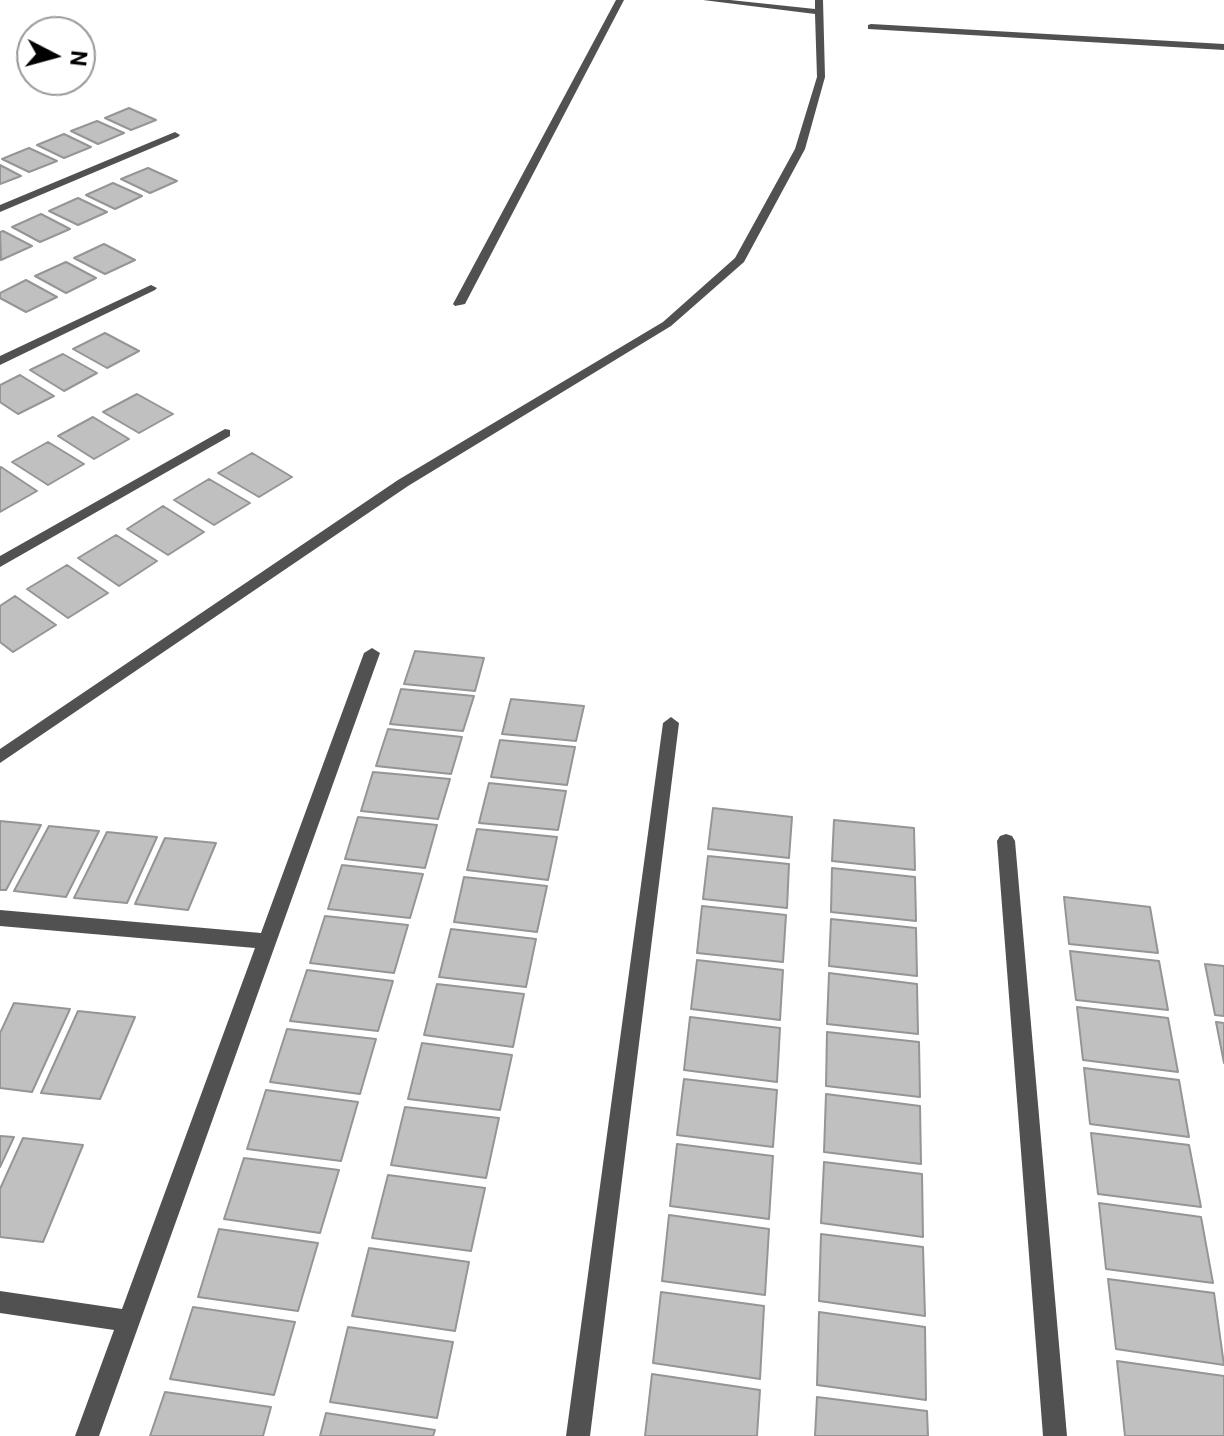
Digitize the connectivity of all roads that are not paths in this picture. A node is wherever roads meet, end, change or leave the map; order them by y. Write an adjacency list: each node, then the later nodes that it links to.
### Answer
1 (620, 0): 10 (street)
2 (707, 0): 4 (street)
3 (819, 0): 4 (street)
4 (820, 12): 16 (street)
5 (871, 27): 6 (street)
6 (1224, 47)
7 (175, 135): 8 (street)
8 (0, 209)
9 (151, 288): 11 (street)
10 (459, 304)
11 (0, 361)
12 (225, 433): 13 (street)
13 (0, 562)
14 (372, 653): 19 (street)
15 (671, 723): 23 (street)
16 (0, 757)
17 (1006, 841): 24 (street)
18 (0, 918): 19 (street)
19 (268, 941): 21 (street)
20 (0, 1302): 21 (street)
21 (129, 1321): 22 (street)
22 (87, 1436)
23 (578, 1436)
24 (1055, 1436)

